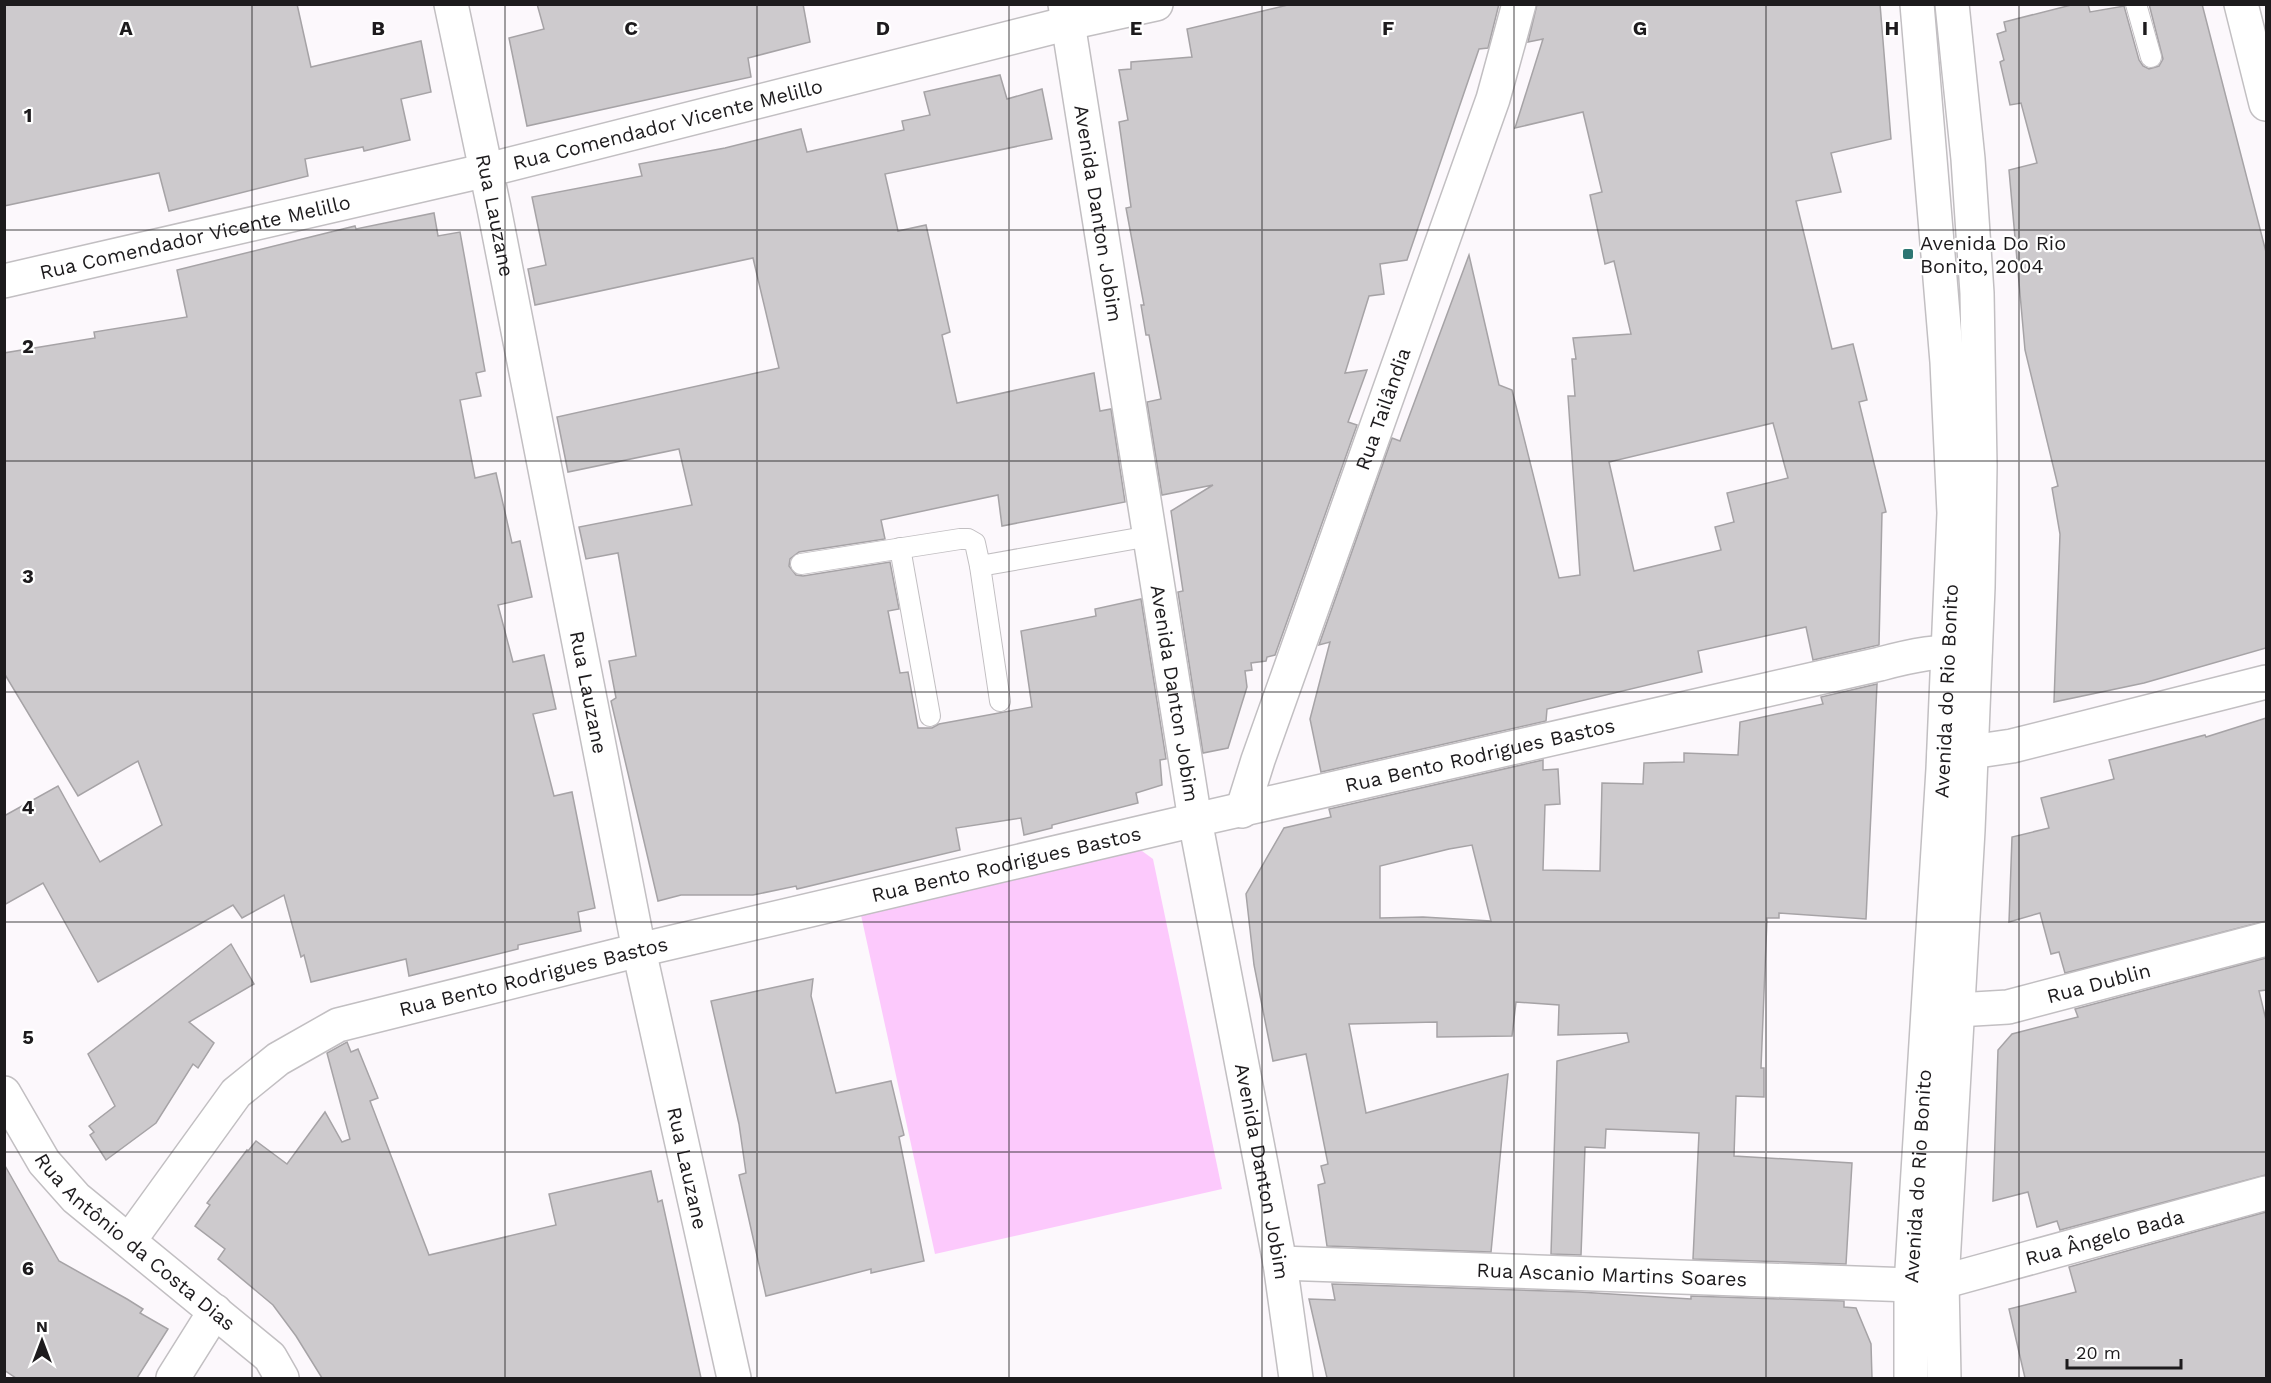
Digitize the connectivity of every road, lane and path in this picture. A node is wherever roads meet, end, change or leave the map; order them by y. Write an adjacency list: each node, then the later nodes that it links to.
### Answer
1 (451, 4): 11 (street, Rua Lauzane)
2 (1156, 4): 8 (street, Rua Comendador Vicente Melillo)
3 (1519, 4): 22 (street, Rua Tailândia)
4 (2136, 4): 9 (lane)
5 (2241, 4): 10 (street)
6 (1955, 5): 7 (street); 17 (street, Avenida do Rio Bonito)
7 (1917, 9): 17 (street, Avenida do Rio Bonito)
8 (1067, 14): 11 (street, Rua Comendador Vicente Melillo); 13 (street, Avenida Danton Jobim)
9 (2151, 57)
10 (2266, 104)
11 (487, 170): 12 (street, Rua Comendador Vicente Melillo); 25 (street, Rua Lauzane)
12 (4, 281)
13 (1150, 536): 16 (lane); 23 (street, Avenida Danton Jobim)
14 (900, 548): 15 (lane); 16 (lane); 20 (lane)
15 (801, 564)
16 (980, 566): 19 (lane)
17 (1962, 650): 21 (street, Avenida do Rio Bonito); 22 (street, Rua Bento Rodrigues Bastos)
18 (2266, 682): 21 (street)
19 (1000, 701)
20 (930, 716)
21 (1957, 752): 26 (street, Avenida do Rio Bonito)
22 (1242, 811): 23 (street, Rua Bento Rodrigues Bastos)
23 (1195, 820): 25 (street, Rua Bento Rodrigues Bastos); 30 (street, Avenida Danton Jobim)
24 (2266, 939): 26 (street, Rua Dublin)
25 (639, 950): 29 (street, Rua Bento Rodrigues Bastos); 35 (street, Rua Lauzane)
26 (1943, 1009): 31 (street, Avenida do Rio Bonito)
27 (4, 1092): 29 (street, Rua Antônio da Costa Dias)
28 (2266, 1193): 31 (street, Rua Ângelo Bada)
29 (129, 1241): 32 (street, Rua Antônio da Costa Dias)
30 (1280, 1263): 31 (street, Rua Ascanio Martins Soares); 36 (street, Avenida Danton Jobim)
31 (1927, 1283): 37 (street, Avenida do Rio Bonito); 38 (street, Avenida do Rio Bonito)
32 (215, 1311): 33 (street); 34 (street, Rua Antônio da Costa Dias)
33 (173, 1378)
34 (282, 1378)
35 (734, 1378)
36 (1296, 1378)
37 (1911, 1378)
38 (1944, 1378)

